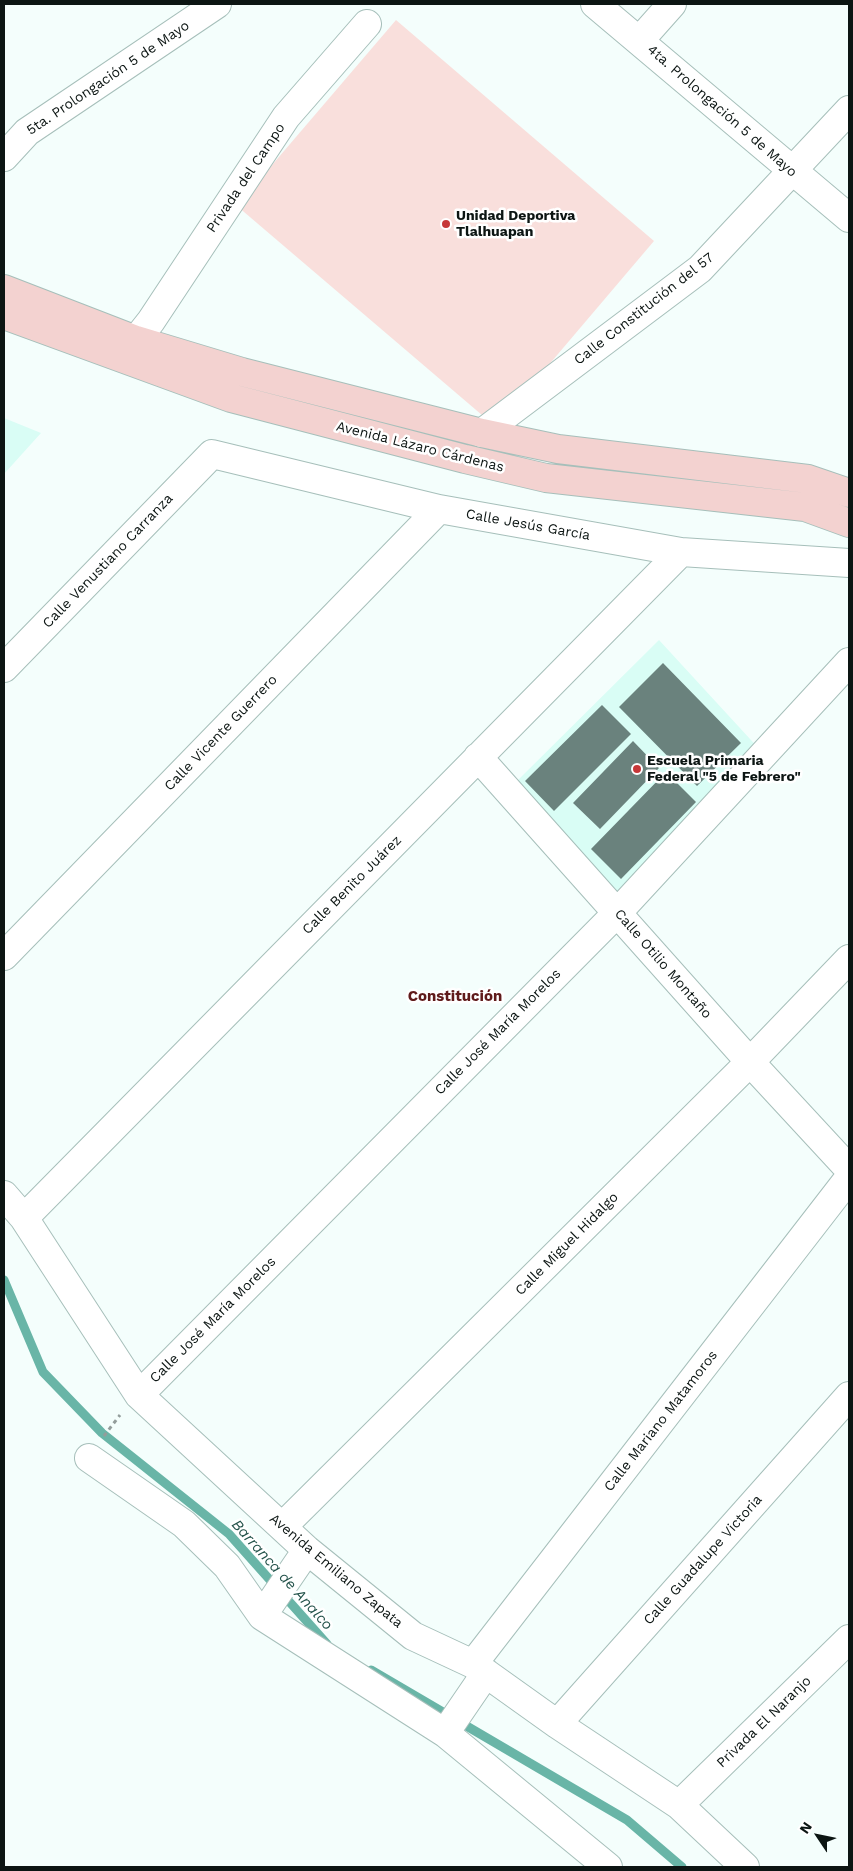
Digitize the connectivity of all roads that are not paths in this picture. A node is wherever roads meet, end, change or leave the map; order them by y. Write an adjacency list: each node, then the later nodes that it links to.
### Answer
1 (217, 4): 7 (street, 5ta. Prolongación 5 de Mayo)
2 (595, 4): 5 (street, 4ta. Prolongación 5 de Mayo)
3 (672, 4): 5 (street)
4 (367, 24): 12 (street, Privada del Campo)
5 (640, 40): 8 (street, 4ta. Prolongación 5 de Mayo)
6 (849, 110): 8 (street, Calle Constitución del 57)
7 (4, 158)
8 (792, 171): 9 (street, 4ta. Prolongación 5 de Mayo); 13 (street, Calle Constitución del 57)
9 (849, 218)
10 (4, 289): 12 (main road, Avenida Lázaro Cárdenas)
11 (4, 315): 17 (main road, Avenida Lázaro Cárdenas)
12 (136, 340): 13 (main road, Avenida Lázaro Cárdenas)
13 (482, 433): 15 (main road, Avenida Lázaro Cárdenas)
14 (212, 454): 16 (street, Calle Jesús García); 21 (street, Calle Venustiano Carranza)
15 (849, 493)
16 (438, 509): 18 (street, Calle Jesús García); 24 (street, Calle Vicente Guerrero)
17 (849, 522)
18 (681, 552): 19 (street, Calle Jesús García); 22 (street, Calle Benito Juárez)
19 (849, 563)
20 (849, 662): 23 (street, Calle José María Morelos)
21 (4, 668)
22 (478, 757): 23 (street, Calle Otilio Montaño); 30 (street, Calle Benito Juárez)
23 (618, 912): 26 (street, Calle Otilio Montaño); 31 (street, Calle José María Morelos)
24 (4, 956)
25 (849, 959): 26 (street, Calle Miguel Hidalgo)
26 (750, 1062): 27 (street, Calle Otilio Montaño); 34 (street, Calle Miguel Hidalgo)
27 (849, 1169)
28 (849, 1178): 38 (street, Calle Mariano Matamoros)
29 (4, 1195): 30 (street, Avenida Emiliano Zapata)
30 (24, 1218): 31 (street, Avenida Emiliano Zapata)
31 (139, 1394): 34 (street, Avenida Emiliano Zapata)
32 (849, 1396): 39 (street, Calle Guadalupe Victoria)
33 (89, 1458): 36 (street)
34 (282, 1527): 35 (street, Avenida Emiliano Zapata)
35 (301, 1558): 36 (street); 38 (street, Avenida Emiliano Zapata)
36 (264, 1614): 40 (street)
37 (849, 1639): 41 (street, Privada El Naranjo)
38 (478, 1676): 39 (street, Avenida Emiliano Zapata); 40 (street, Calle Mariano Matamoros)
39 (557, 1724): 41 (street, Avenida Emiliano Zapata)
40 (447, 1730): 42 (street)
41 (679, 1804): 43 (street, Avenida Emiliano Zapata)
42 (608, 1867)
43 (745, 1867)

